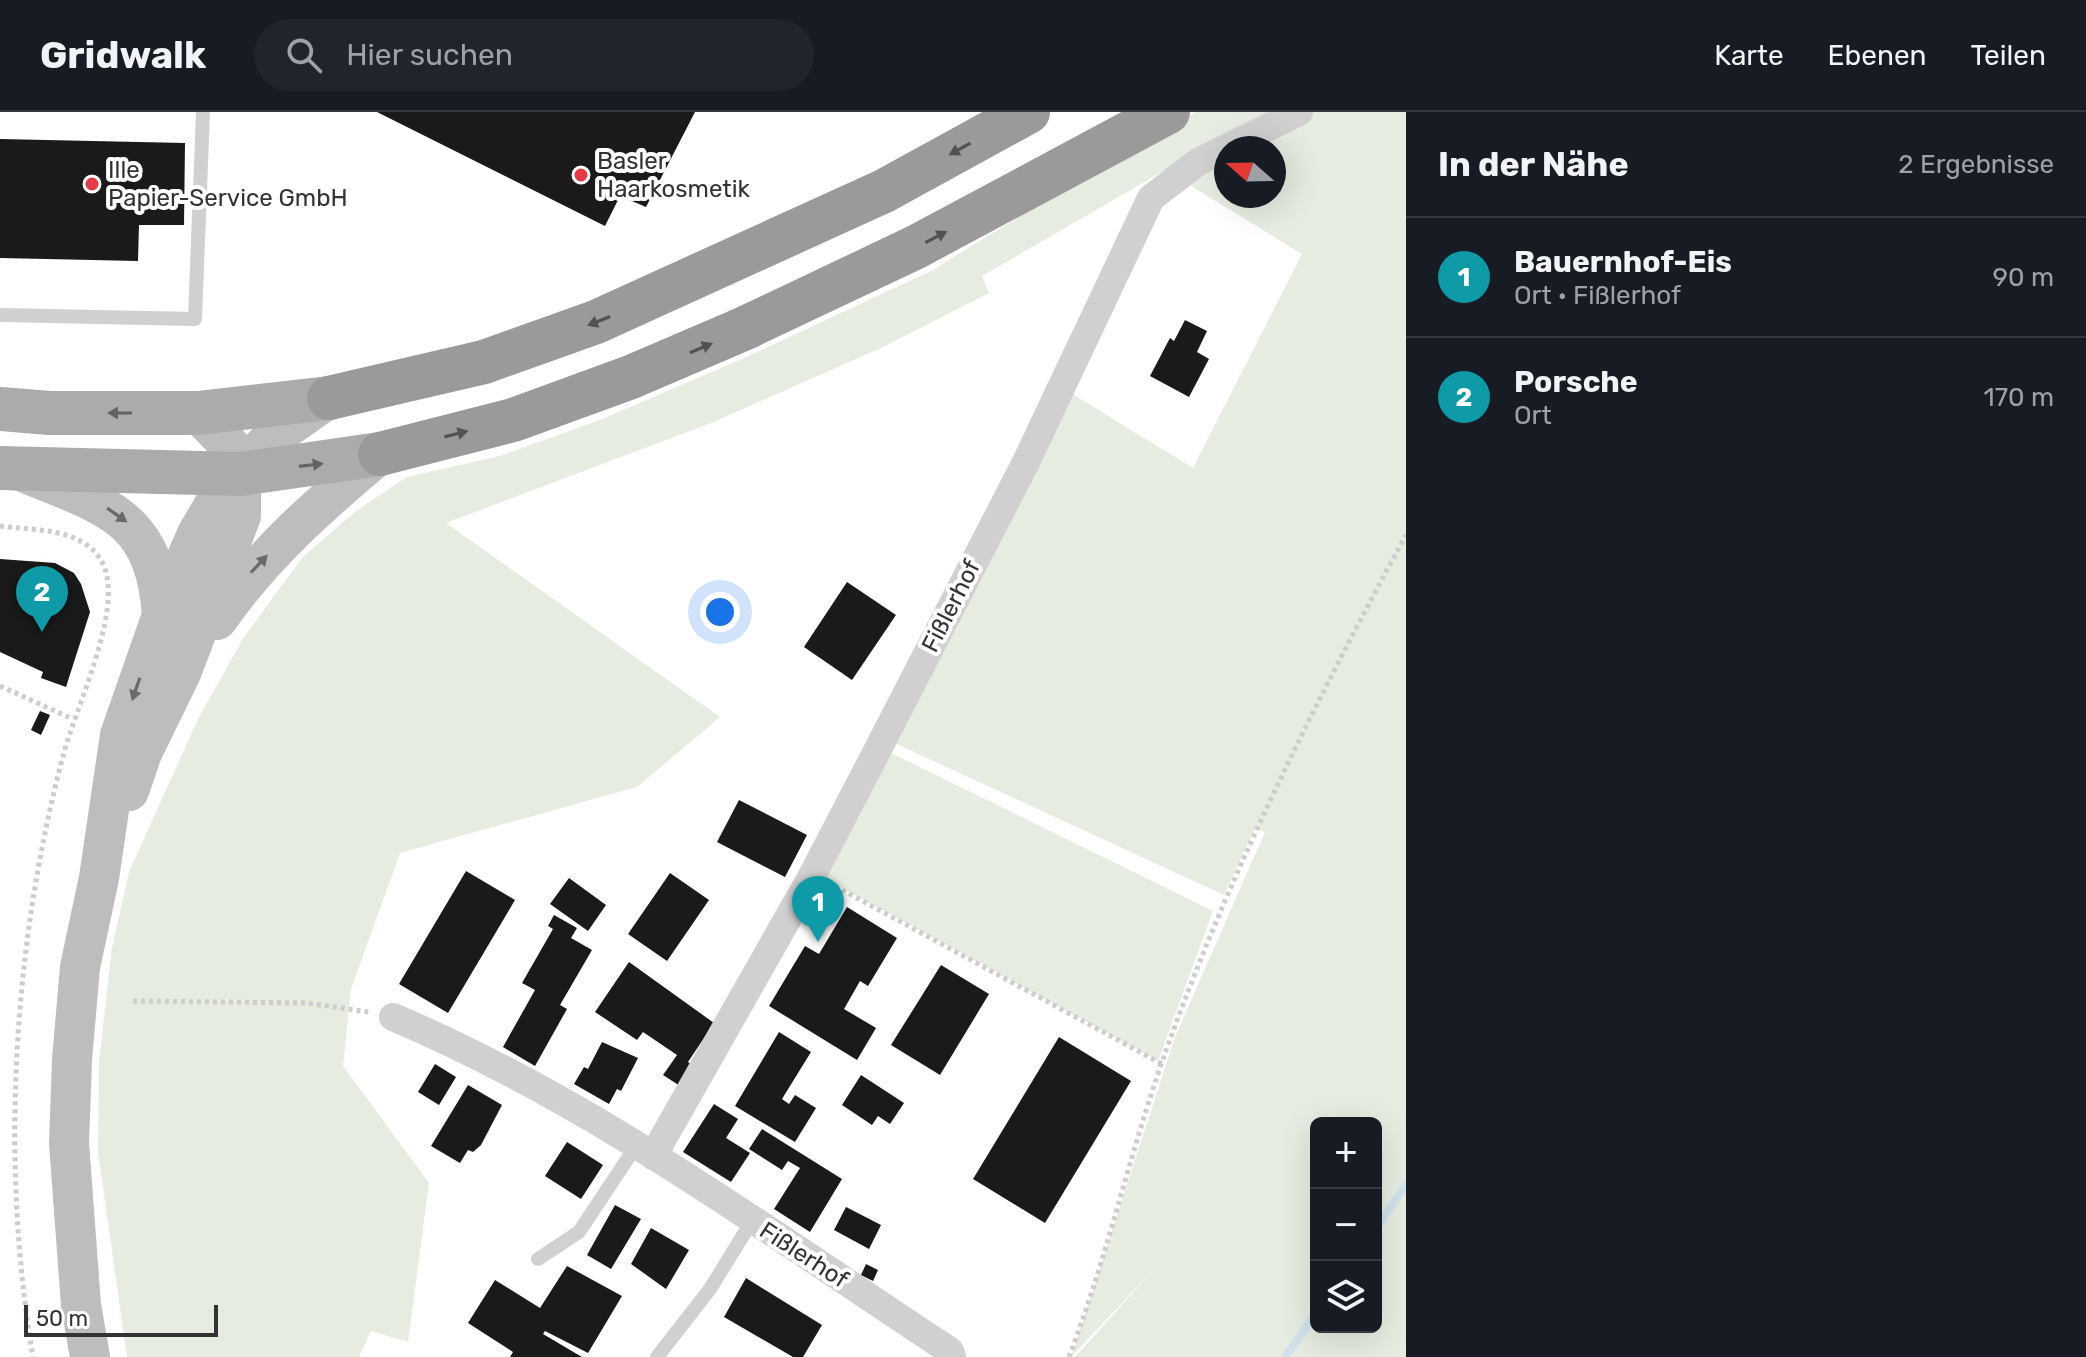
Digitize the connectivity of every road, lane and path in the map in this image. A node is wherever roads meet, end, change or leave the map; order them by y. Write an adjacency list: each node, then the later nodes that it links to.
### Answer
1 (203, 112): 5 (lane)
2 (1028, 112): 6 (highway, one-way to 6)
3 (1168, 112): 9 (highway, one-way to 3)
4 (1299, 112): 18 (street, Fißlerhof)
5 (0, 315)
6 (329, 398): 8 (main road); 11 (main road)
7 (0, 409): 8 (main road, one-way to 7)
8 (198, 413): 11 (main road)
9 (380, 454): 11 (main road, one-way to 9); 15 (main road, one-way to 9)
10 (10, 469): 11 (main road); 14 (main road, one-way to 14)
11 (241, 474): 14 (main road); 15 (main road)
12 (0, 526): 17 (path)
13 (1406, 535): 24 (path)
14 (162, 615): 19 (main road, one-way to 19)
15 (181, 673): 19 (main road)
16 (0, 686): 17 (path)
17 (73, 719): 20 (path)
18 (813, 874): 24 (path); 25 (street, Fißlerhof)
19 (99, 878): 29 (main road)
20 (22, 995): 21 (path); 28 (path)
21 (32, 996)
22 (133, 1001): 23 (path)
23 (393, 1017): 25 (street, Fißlerhof)
24 (1162, 1064): 32 (path)
25 (645, 1151): 26 (street, Fißlerhof); 27 (lane)
26 (752, 1221): 30 (lane); 31 (street, Fißlerhof)
27 (538, 1259)
28 (33, 1357)
29 (90, 1357)
30 (657, 1357)
31 (952, 1357)
32 (1069, 1357)

